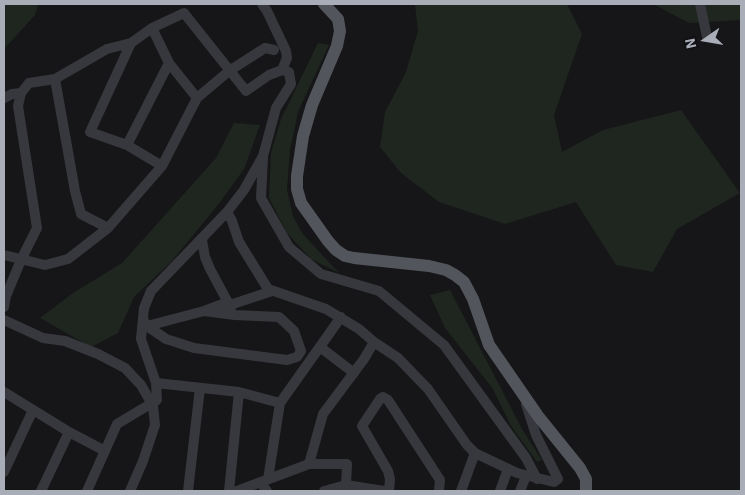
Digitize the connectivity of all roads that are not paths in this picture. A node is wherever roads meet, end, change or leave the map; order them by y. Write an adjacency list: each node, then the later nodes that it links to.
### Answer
1 (262, 4): 6 (street)
2 (324, 4): 38 (main road)
3 (700, 4): 5 (street)
4 (152, 28): 7 (street); 8 (street); 10 (street)
5 (707, 37)
6 (279, 38): 9 (street); 10 (street)
7 (131, 43): 11 (street); 15 (street)
8 (170, 63): 14 (street); 15 (street)
9 (282, 70): 10 (street); 16 (street)
10 (229, 71): 14 (street)
11 (56, 79): 12 (street); 19 (street)
12 (22, 93): 13 (street); 22 (street)
13 (4, 98)
14 (197, 98): 17 (street)
15 (127, 146): 17 (street)
16 (263, 156): 18 (street); 49 (street)
17 (162, 166): 19 (street)
18 (227, 212): 20 (street); 23 (street)
19 (108, 228): 22 (street)
20 (202, 240): 25 (street); 30 (street)
21 (4, 255): 22 (street)
22 (21, 260): 24 (street)
23 (272, 291): 25 (street); 28 (street)
24 (4, 299)
25 (229, 303): 26 (street); 27 (street)
26 (204, 311): 27 (street); 30 (street)
27 (235, 315): 30 (street)
28 (341, 317): 31 (street); 32 (street)
29 (4, 320): 39 (street)
30 (145, 323): 34 (street)
31 (374, 342): 33 (street); 44 (street)
32 (320, 347): 33 (street); 40 (street)
33 (354, 373): 45 (street)
34 (156, 383): 35 (street); 39 (street)
35 (200, 388): 37 (street); 56 (street)
36 (4, 392): 41 (street)
37 (239, 392): 40 (street); 57 (street)
38 (523, 393): 49 (street); 67 (main road)
39 (152, 403): 43 (street); 55 (street)
40 (280, 403): 50 (street)
41 (33, 410): 42 (street); 47 (street)
42 (69, 432): 43 (street); 53 (street)
43 (106, 451): 54 (street)
44 (475, 453): 46 (street); 64 (street)
45 (309, 464): 50 (street); 51 (street)
46 (508, 469): 48 (street); 65 (street)
47 (4, 472)
48 (526, 476): 49 (street); 66 (street)
49 (537, 479)
50 (264, 480): 58 (street); 59 (street)
51 (342, 488): 52 (street); 60 (street)
52 (367, 490): 61 (street)
53 (41, 491)
54 (87, 491)
55 (130, 491)
56 (188, 491)
57 (230, 491)
58 (237, 491)
59 (267, 491)
60 (324, 491)
61 (384, 491)
62 (389, 491): 63 (street)
63 (438, 491)
64 (461, 491)
65 (500, 491)
66 (520, 491)
67 (586, 491)

